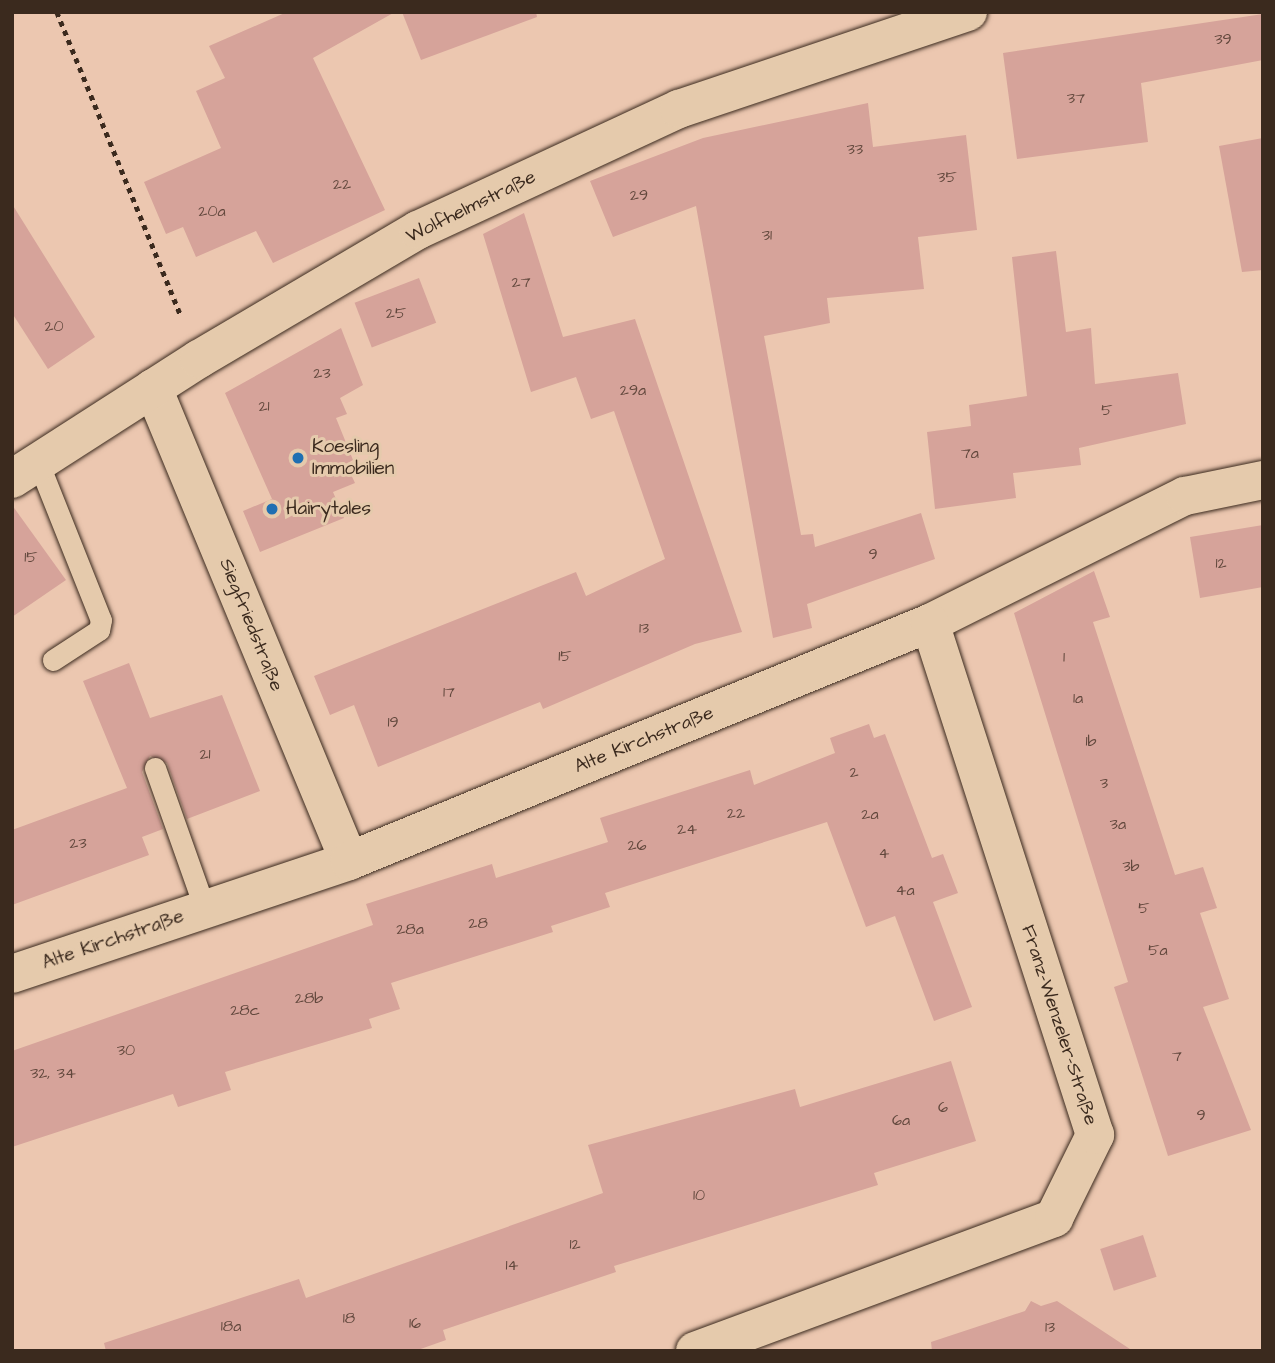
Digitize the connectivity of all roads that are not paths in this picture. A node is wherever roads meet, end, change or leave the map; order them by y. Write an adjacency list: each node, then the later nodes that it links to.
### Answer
1 (968, 12): 2 (street, Wolfhelmstraße)
2 (153, 388): 3 (street, Wolfhelmstraße); 8 (street, Siegfriedstraße)
3 (25, 471): 6 (lane)
4 (1263, 480): 5 (street, Alte Kirchstraße)
5 (930, 623): 8 (street, Alte Kirchstraße); 11 (street, Franz-Wenzeler-Straße)
6 (53, 660)
7 (155, 768): 9 (lane)
8 (349, 861): 9 (street, Alte Kirchstraße)
9 (205, 909): 10 (street, Alte Kirchstraße)
10 (12, 974)
11 (695, 1351)

